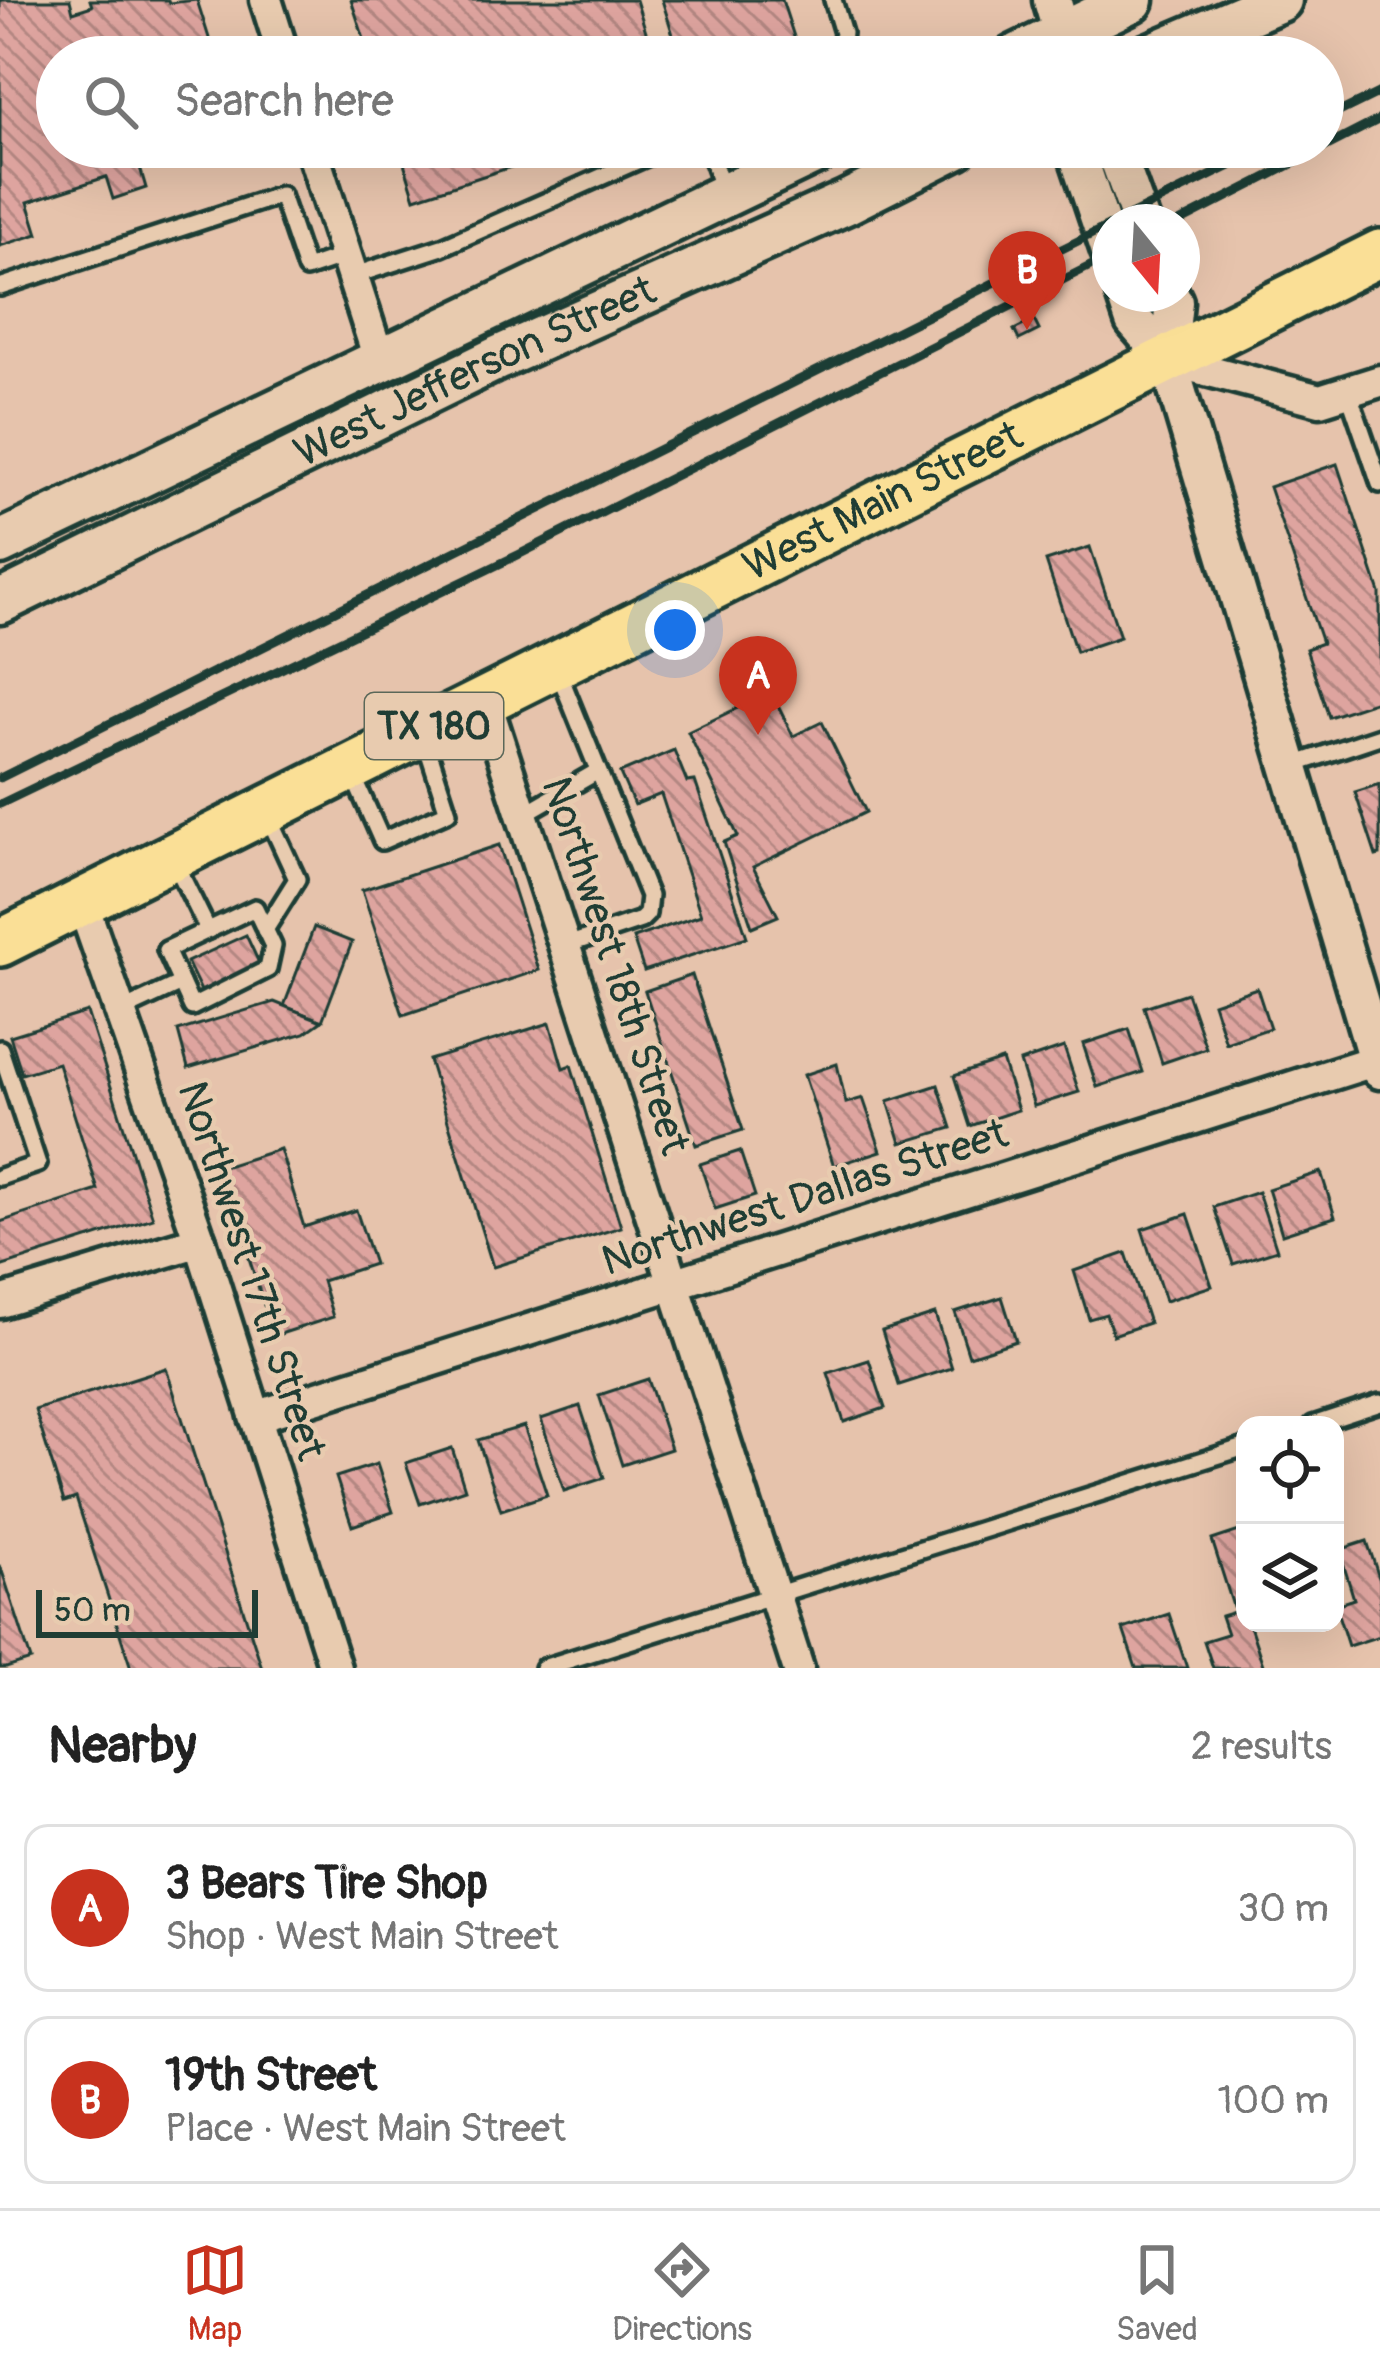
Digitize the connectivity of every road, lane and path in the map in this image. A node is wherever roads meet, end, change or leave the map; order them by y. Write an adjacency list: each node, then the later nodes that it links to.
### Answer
1 (266, 0): 6 (street)
2 (833, 0): 7 (lane)
3 (1132, 0): 5 (main road)
4 (1280, 0): 8 (main road)
5 (1062, 30)
6 (277, 36)
7 (842, 36)
8 (1195, 36)
9 (318, 168): 20 (street)
10 (621, 168): 20 (lane)
11 (715, 168): 16 (lane)
12 (782, 168): 16 (main road, West Jefferson Street)
13 (914, 168): 30 (main road, West Jefferson Street)
14 (1082, 168): 17 (street)
15 (1122, 168): 18 (street)
16 (724, 196): 24 (main road, West Jefferson Street)
17 (1094, 204)
18 (1135, 204)
19 (1380, 253): 25 (main road, West Main Street / TX 180)
20 (348, 266): 21 (lane); 24 (street)
21 (0, 287)
22 (1131, 312): 25 (street)
23 (1173, 312): 25 (street)
24 (379, 359): 29 (main road, West Jefferson Street)
25 (1168, 360): 27 (street); 31 (main road, West Main Street / TX 180); 35 (street)
26 (1380, 381): 27 (street)
27 (1348, 391): 28 (lane)
28 (1380, 484)
29 (0, 543)
30 (0, 602)
31 (556, 665): 32 (main road, West Main Street / TX 180); 37 (lane)
32 (485, 700): 33 (main road, West Main Street / TX 180); 39 (street, Northwest 18th Street)
33 (422, 732): 36 (main road, West Main Street / TX 180); 36 (lane)
34 (1380, 736): 35 (lane)
35 (1290, 766): 49 (street)
36 (350, 768): 38 (main road, West Main Street / TX 180)
37 (598, 771): 39 (lane); 45 (lane)
38 (265, 811): 40 (main road, West Main Street / TX 180); 42 (lane)
39 (522, 815): 45 (street, Northwest 18th Street)
40 (172, 857): 41 (main road, West Main Street / TX 180); 43 (lane)
41 (82, 902): 44 (main road, West Main Street / TX 180); 47 (street, Northwest 17th Street)
42 (265, 929): 43 (lane); 46 (lane)
43 (208, 930): 46 (lane)
44 (0, 943)
45 (564, 946): 52 (street, Northwest 18th Street)
46 (181, 982): 47 (lane)
47 (122, 1011): 51 (street, Northwest 17th Street)
48 (0, 1049): 50 (lane)
49 (1379, 1063): 52 (street, Northwest Dallas Street)
50 (0, 1177)
51 (200, 1241): 53 (street); 56 (street, Northwest 17th Street)
52 (673, 1285): 56 (street, Northwest Dallas Street); 58 (street, Northwest 18th Street)
53 (0, 1302)
54 (1380, 1403): 55 (lane)
55 (1340, 1416)
56 (256, 1417): 59 (street, Northwest 17th Street)
57 (1236, 1450): 58 (lane)
58 (774, 1595): 60 (lane); 61 (street, Northwest 18th Street)
59 (335, 1668)
60 (543, 1668)
61 (798, 1668)

